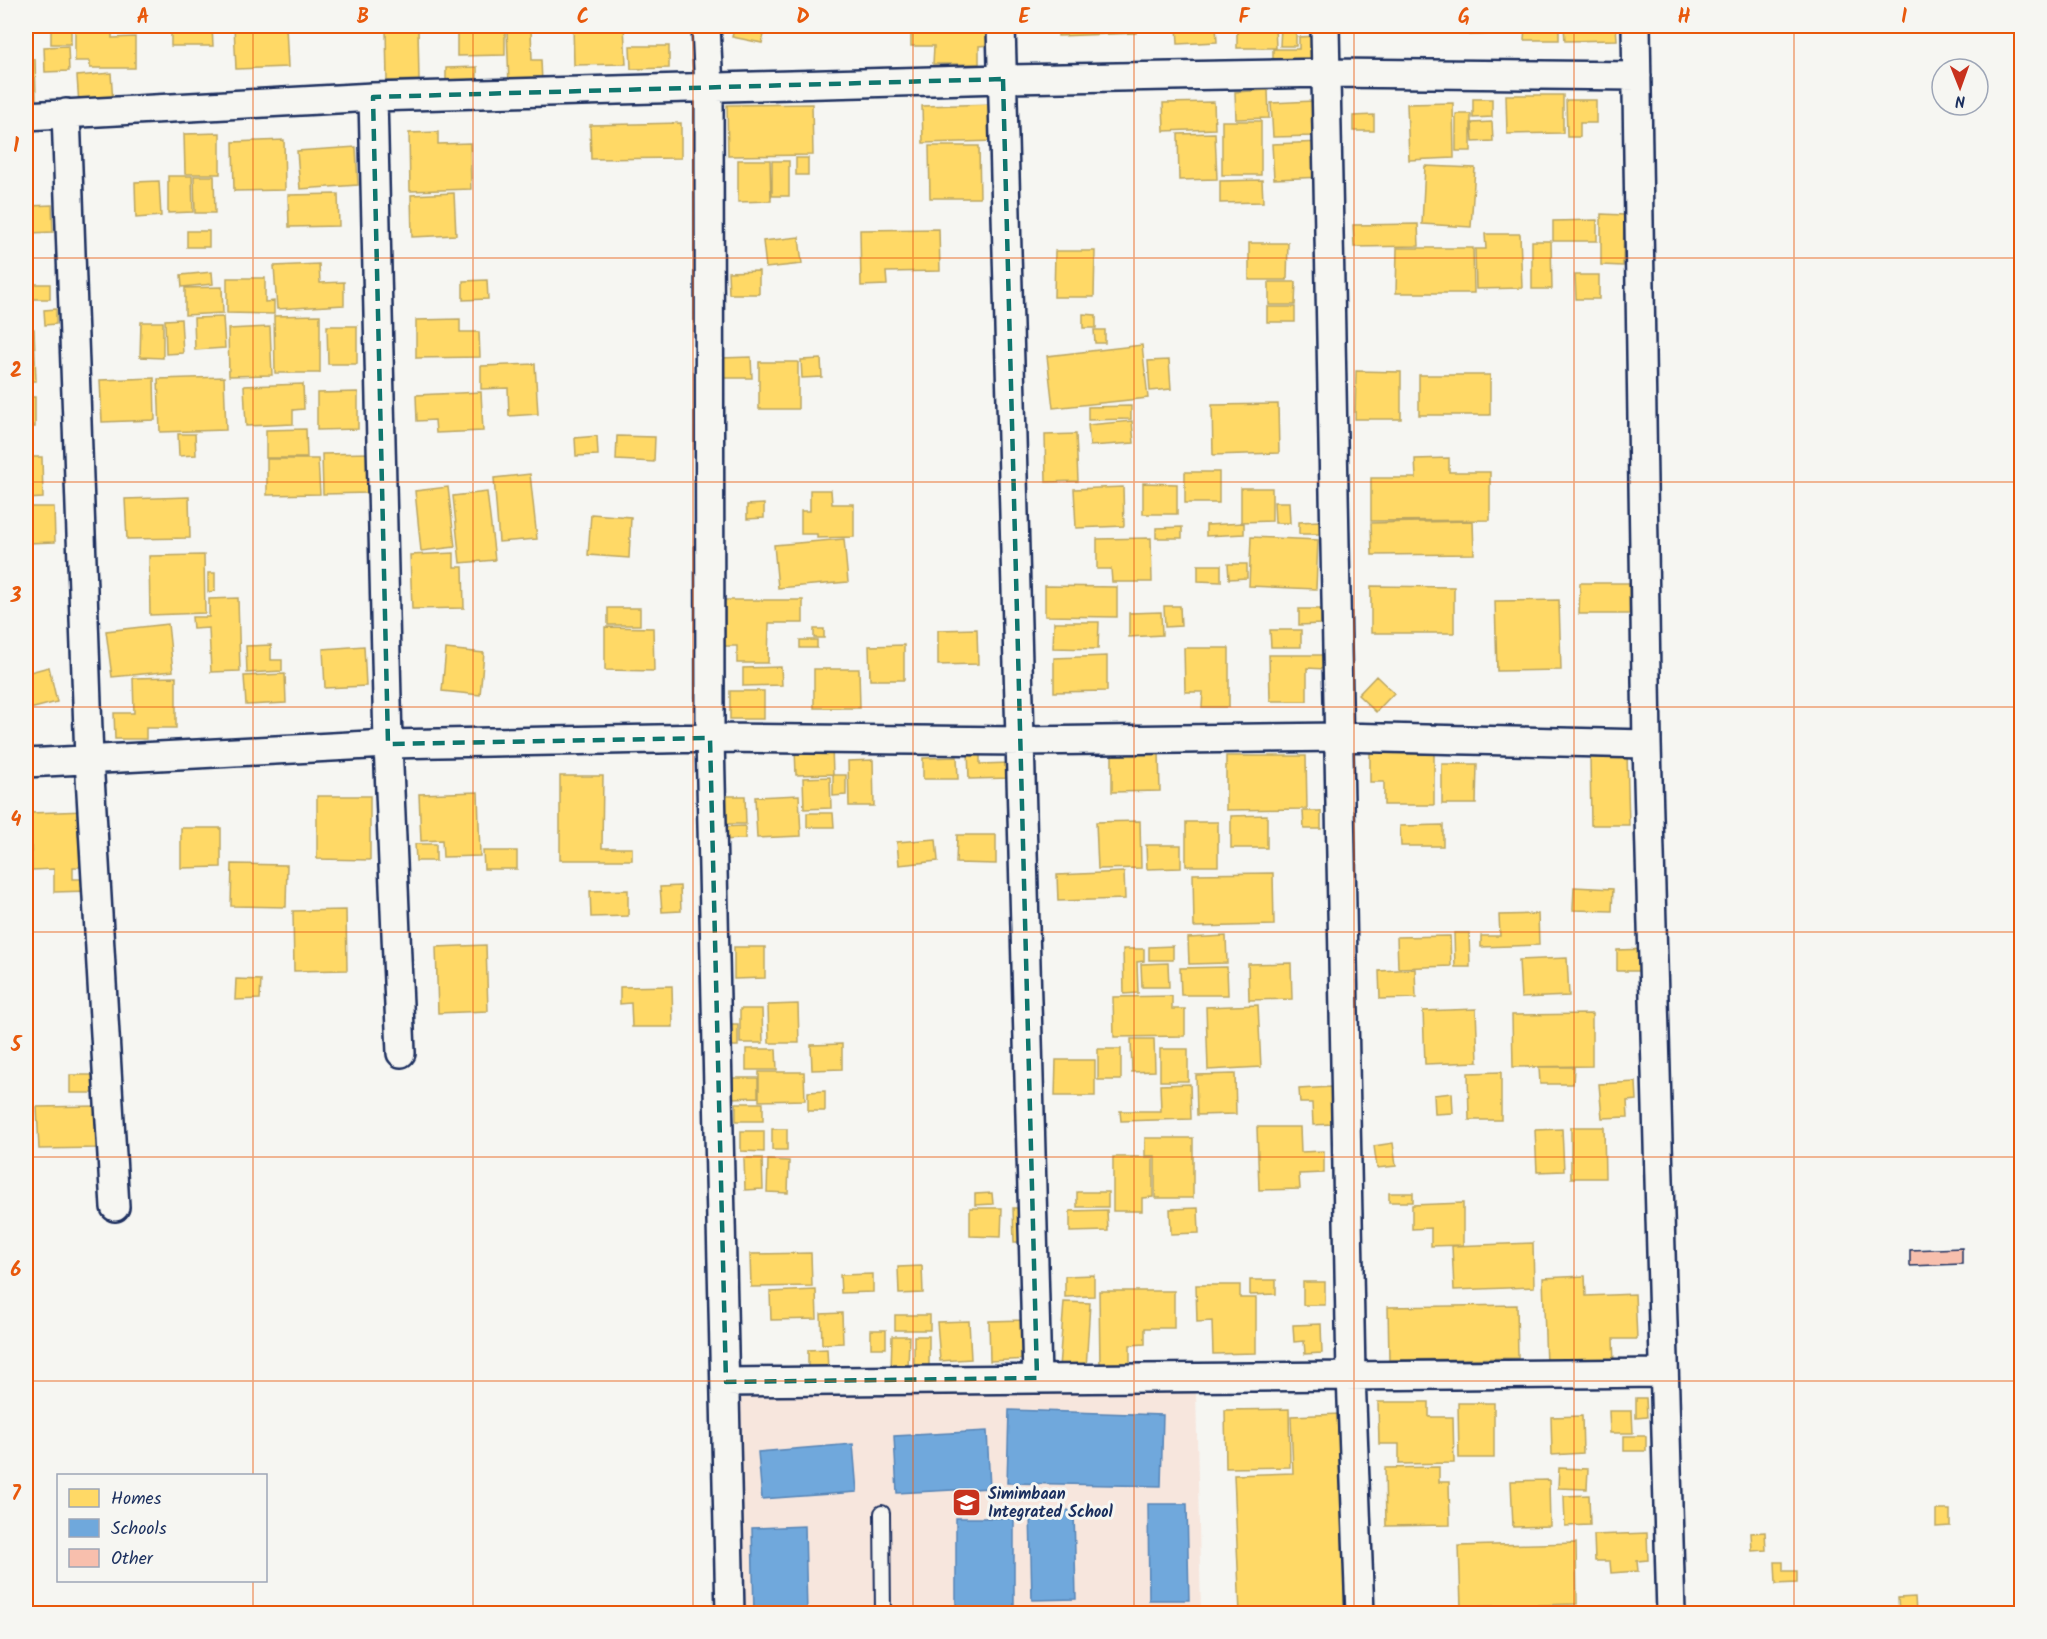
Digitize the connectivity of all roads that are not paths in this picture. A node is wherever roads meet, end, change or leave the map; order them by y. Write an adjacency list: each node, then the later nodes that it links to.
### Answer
1 (706, 26): 8 (street)
2 (1002, 26): 7 (street)
3 (1325, 26): 5 (street)
4 (1636, 26): 6 (street)
5 (1327, 74): 6 (street); 7 (street); 12 (street)
6 (1636, 76): 16 (street)
7 (1003, 79): 8 (street); 14 (street)
8 (709, 88): 9 (street); 13 (street)
9 (373, 97): 10 (street); 15 (street)
10 (66, 112): 11 (street); 17 (street)
11 (26, 116)
12 (1339, 737): 14 (street); 16 (street); 22 (street)
13 (710, 738): 14 (street); 15 (street); 24 (street)
14 (1021, 741): 23 (street)
15 (388, 744): 17 (street); 19 (street)
16 (1647, 744): 21 (street)
17 (89, 759): 18 (street); 20 (street)
18 (26, 763)
19 (401, 1053)
20 (115, 1207)
21 (1663, 1373): 22 (street); 29 (street)
22 (1352, 1375): 23 (street); 28 (street)
23 (1037, 1377): 24 (street)
24 (726, 1382): 26 (street)
25 (882, 1513): 27 (lane)
26 (730, 1614)
27 (883, 1614)
28 (1360, 1614)
29 (1671, 1614)

